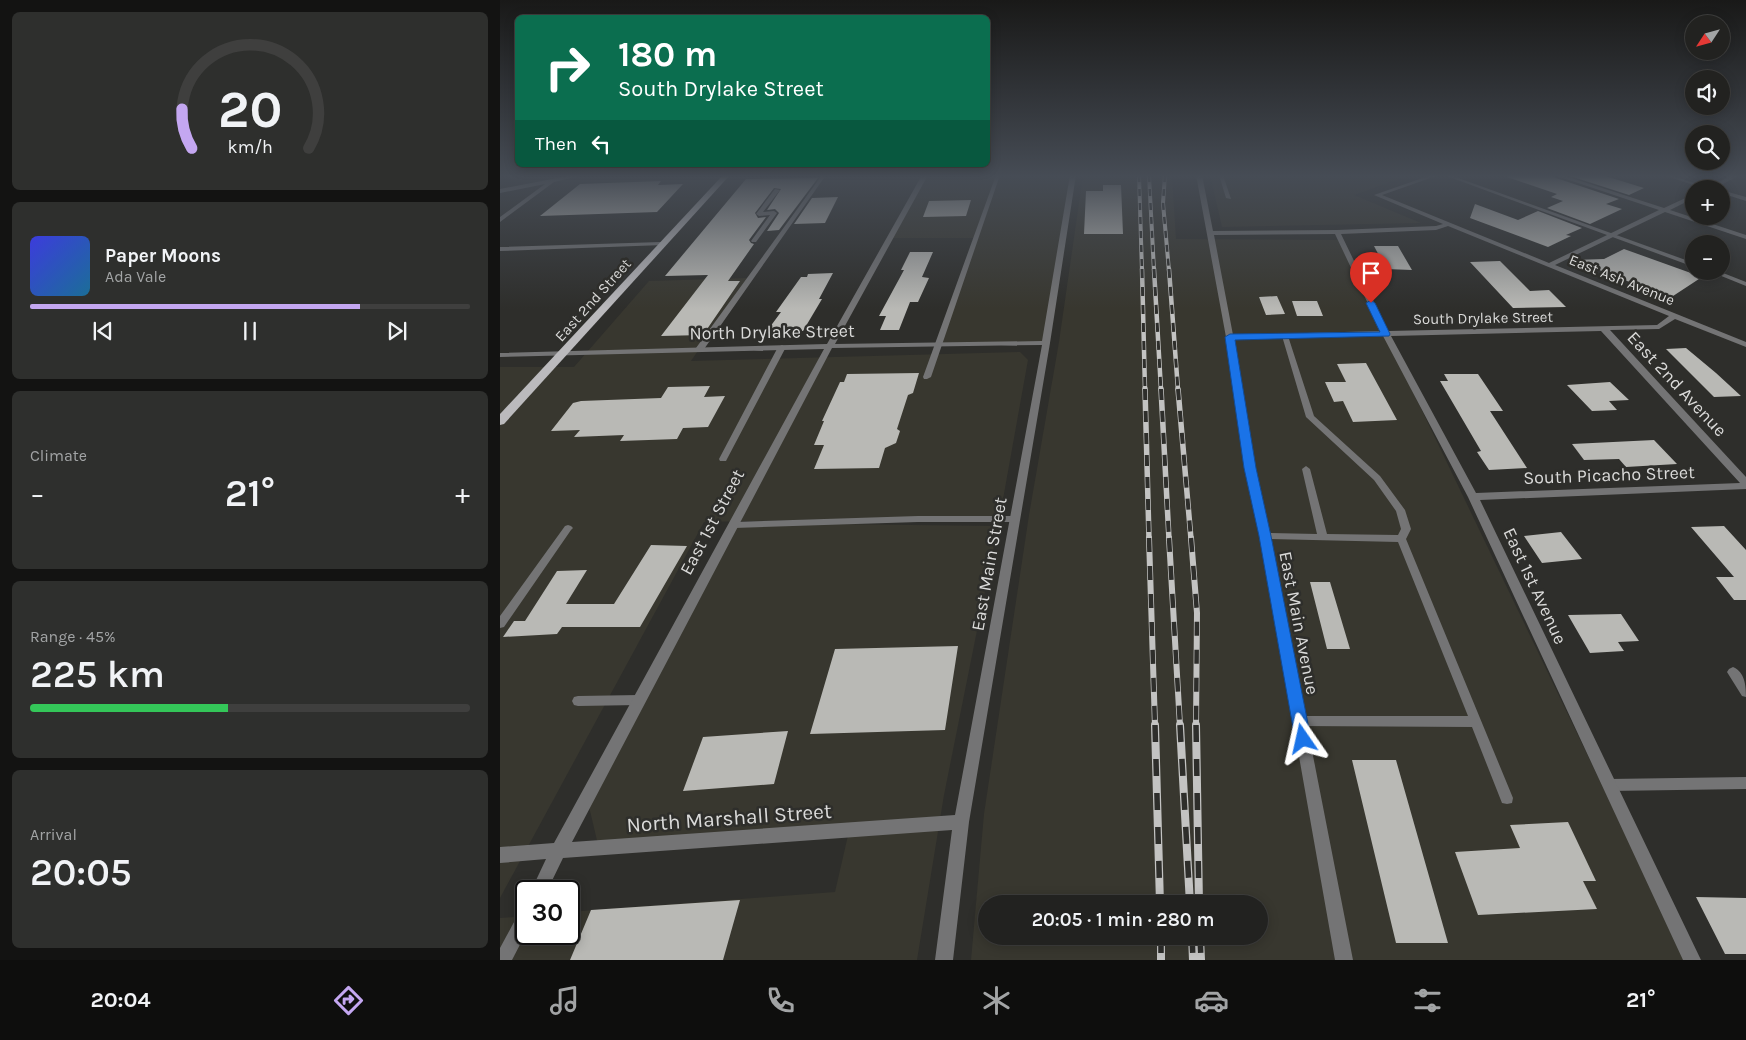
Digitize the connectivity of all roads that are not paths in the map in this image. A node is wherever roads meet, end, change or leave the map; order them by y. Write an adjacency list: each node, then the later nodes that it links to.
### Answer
1 (684, 220): 18 (main road, East 2nd Street)
2 (769, 220): 17 (lane)
3 (792, 220): 34 (lane)
4 (900, 220): 32 (street, East 1st Street)
5 (982, 220): 30 (lane)
6 (1066, 220): 29 (street, East Main Street)
7 (1207, 220): 14 (street, East Main Avenue)
8 (1439, 220): 12 (street, East Ash Avenue)
9 (1570, 220): 15 (lane)
10 (1644, 220): 15 (street)
11 (1694, 220): 16 (street)
12 (1450, 224): 13 (street); 21 (street, East Ash Avenue)
13 (1336, 232): 14 (street); 26 (street, East 1st Avenue)
14 (1210, 233): 28 (street, East Main Avenue)
15 (1612, 235): 20 (lane); 21 (street)
16 (1746, 237)
17 (754, 241)
18 (661, 244): 19 (street); 35 (main road, East 2nd Street)
19 (500, 249)
20 (1685, 262)
21 (1550, 265): 24 (street, East Ash Avenue)
22 (1730, 278): 23 (lane)
23 (1746, 284)
24 (1674, 316): 25 (street, South Drylake Street); 31 (street, East Ash Avenue)
25 (1604, 329): 26 (street, South Drylake Street); 41 (street, East 2nd Avenue)
26 (1386, 334): 27 (street, South Drylake Street); 42 (street, East 1st Avenue)
27 (1285, 336): 28 (street, South Drylake Street); 48 (lane)
28 (1230, 337): 46 (street, East Main Avenue)
29 (1046, 343): 30 (street, North Drylake Street); 43 (street, East Main Street)
30 (938, 345): 32 (street, North Drylake Street); 37 (lane)
31 (1746, 345)
32 (830, 346): 33 (street, North Drylake Street); 44 (street, East 1st Street)
33 (782, 347): 34 (street, North Drylake Street); 39 (lane)
34 (699, 350): 35 (street, North Drylake Street)
35 (564, 353): 36 (street, North Drylake Street); 38 (main road, East 2nd Street)
36 (500, 355)
37 (927, 377)
38 (500, 421)
39 (723, 459)
40 (1306, 469): 47 (lane)
41 (1746, 484): 42 (street, South Picacho Street)
42 (1473, 497): 57 (street, East 1st Avenue)
43 (1015, 519): 44 (lane); 59 (street, East Main Street)
44 (734, 525): 52 (street, East 1st Street)
45 (568, 528): 49 (lane)
46 (1265, 536): 47 (lane); 54 (street, East Main Avenue)
47 (1323, 537): 48 (lane)
48 (1401, 539): 55 (lane)
49 (500, 624)
50 (1733, 672): 51 (lane)
51 (1746, 692)
52 (640, 700): 53 (lane); 60 (street, East 1st Street)
53 (578, 701)
54 (1299, 721): 55 (lane); 66 (street, East Main Avenue)
55 (1476, 722): 58 (lane)
56 (1746, 783): 57 (lane)
57 (1609, 785): 67 (street, East 1st Avenue)
58 (1507, 798)
59 (961, 822): 60 (street, North Marshall Street); 65 (street, East Main Street)
60 (558, 852): 61 (street, North Marshall Street); 62 (street, East 1st Street)
61 (500, 855)
62 (544, 880)
63 (515, 938): 64 (street)
64 (504, 960)
65 (944, 960)
66 (1344, 960)
67 (1692, 960)

